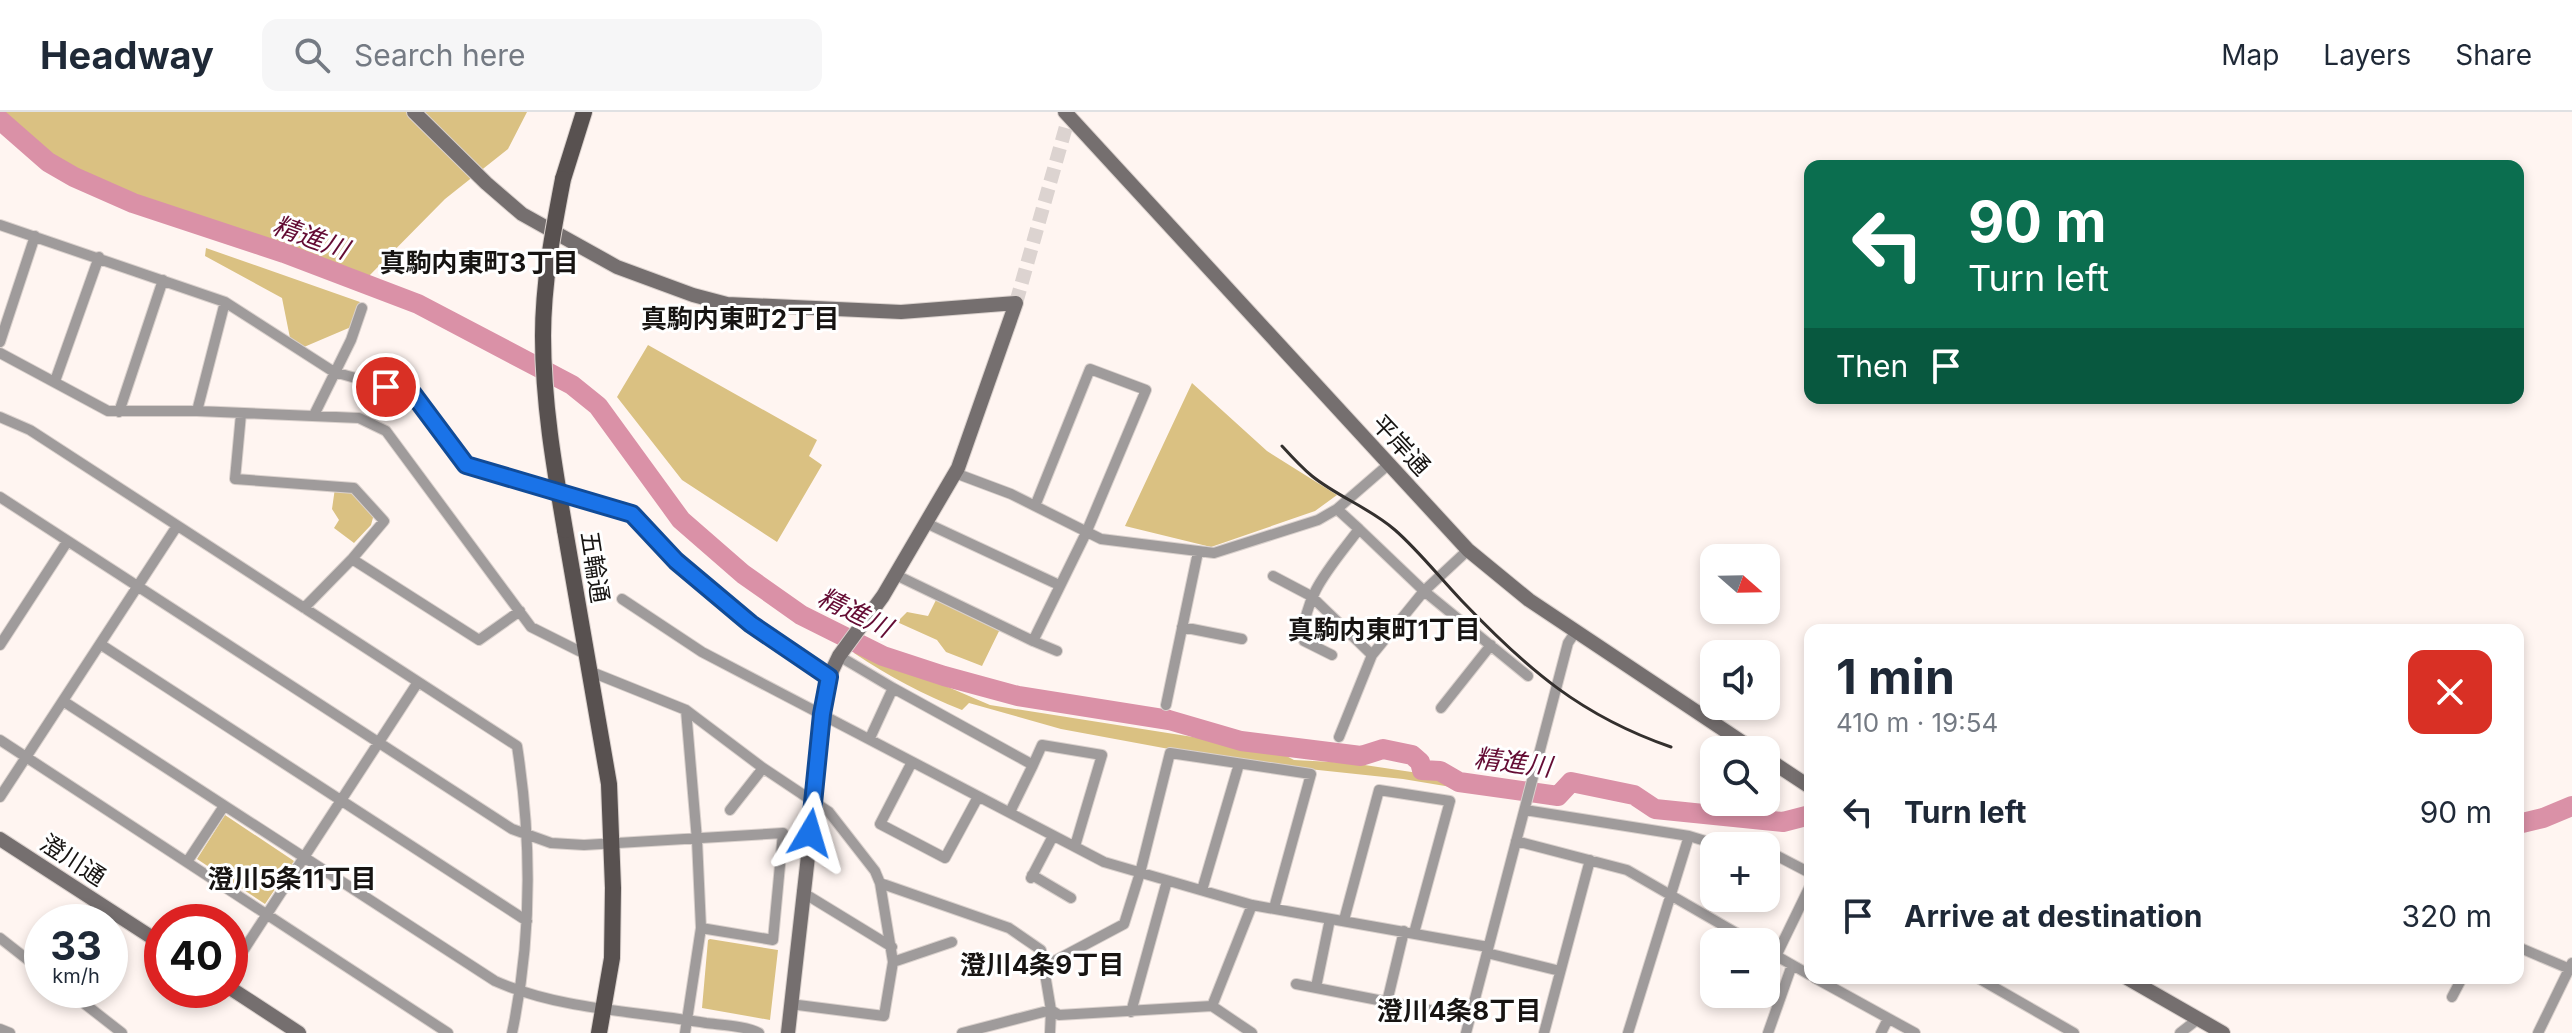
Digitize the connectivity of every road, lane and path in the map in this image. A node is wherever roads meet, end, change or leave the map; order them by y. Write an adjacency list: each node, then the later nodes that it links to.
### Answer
1 (414, 112): 20 (street)
2 (584, 112): 50 (main road, 五輪通, bridge)
3 (1065, 112): 19 (street, 平岸通)
4 (0, 225): 5 (street)
5 (35, 236): 6 (street); 10 (street)
6 (99, 257): 7 (street); 13 (street)
7 (163, 280): 8 (street); 15 (street)
8 (225, 302): 12 (street); 14 (street)
9 (362, 308): 12 (street)
10 (0, 342)
11 (0, 353): 13 (street)
12 (334, 372): 17 (street); 55 (street)
13 (55, 381): 15 (street)
14 (197, 411): 15 (street); 16 (street)
15 (119, 412)
16 (241, 414): 17 (street); 31 (street)
17 (314, 415): 40 (street)
18 (0, 417): 25 (street)
19 (1389, 464): 23 (street); 29 (street, 平岸通)
20 (955, 473): 22 (street); 24 (street)
21 (2, 503): 28 (street)
22 (1035, 506): 27 (street); 27 (street)
23 (1337, 509): 26 (street); 30 (street)
24 (926, 523): 32 (street); 34 (street)
25 (177, 526): 35 (street); 39 (street)
26 (1359, 529): 36 (street); 37 (street)
27 (1086, 533): 30 (street); 34 (street)
28 (67, 542): 35 (street); 46 (street)
29 (1468, 550): 36 (street); 42 (street, 平岸通)
30 (1198, 552): 41 (street)
31 (352, 559): 39 (street); 40 (street)
32 (896, 575): 44 (street); 49 (street)
33 (1273, 576): 37 (street)
34 (1059, 585): 44 (street)
35 (138, 587): 45 (street); 67 (street)
36 (1424, 591): 47 (street); 52 (street)
37 (1311, 596): 51 (street); 52 (street)
38 (622, 599): 62 (street)
39 (304, 608): 56 (street)
40 (520, 611): 50 (street)
41 (1182, 627): 43 (street); 59 (street)
42 (1576, 631): 63 (street, 平岸通); 80 (street)
43 (1242, 639)
44 (1033, 641): 48 (street)
45 (100, 644): 58 (street); 77 (street)
46 (0, 645)
47 (1491, 645): 54 (street); 60 (street)
48 (1057, 651)
49 (842, 652): 55 (street); 57 (street)
50 (585, 654): 53 (main road, 五輪通)
51 (1332, 655)
52 (1372, 655): 64 (street)
53 (589, 671): 61 (street); 90 (main road, 五輪通)
54 (1528, 676)
55 (829, 677): 62 (street)
56 (418, 682): 67 (street); 83 (street)
57 (893, 688): 65 (street); 71 (street)
58 (63, 701): 68 (street); 79 (street)
59 (1166, 705)
60 (1441, 708)
61 (686, 710): 73 (street); 88 (street)
62 (822, 714): 65 (street); 78 (street)
63 (1733, 736)
64 (1339, 737)
65 (870, 738): 69 (street)
66 (0, 740): 68 (street)
67 (379, 744): 77 (street); 83 (street)
68 (26, 758): 75 (street); 95 (street)
69 (912, 762): 76 (street); 76 (street)
70 (1239, 764): 97 (street); 100 (street); 106 (street)
71 (1033, 765): 82 (street); 91 (street)
72 (1780, 767): 74 (street)
73 (763, 768): 78 (street); 81 (street)
74 (1804, 783)
75 (0, 797)
76 (978, 797): 82 (street)
77 (341, 801): 92 (street); 110 (street)
78 (814, 803): 99 (street); 101 (street)
79 (224, 806): 92 (street); 95 (street)
80 (1526, 806): 85 (street); 89 (street)
81 (730, 810)
82 (1010, 812): 84 (street)
83 (527, 835): 90 (street); 110 (street)
84 (1053, 836): 91 (street); 104 (street)
85 (1689, 836): 87 (street); 102 (street)
86 (0, 839): 113 (street, 澄川通)
87 (1700, 839)
88 (697, 840): 90 (street); 111 (street); 111 (street)
89 (1516, 841): 94 (street); 121 (street)
90 (612, 845): 143 (main road, 五輪通)
91 (1075, 846): 97 (street)
92 (304, 857): 107 (street); 136 (street)
93 (1780, 857): 96 (street)
94 (1590, 860): 102 (street); 128 (street)
95 (187, 862): 107 (street)
96 (1804, 870)
97 (1140, 873): 98 (street); 126 (street)
98 (1167, 881): 100 (street); 145 (street)
99 (880, 883): 119 (street); 126 (street)
100 (1202, 890): 105 (street)
101 (802, 892): 119 (street); 140 (street)
102 (1671, 895): 112 (street); 165 (street)
103 (1804, 896): 116 (street)
104 (1071, 898)
105 (1252, 905): 106 (street); 141 (street)
106 (1274, 908): 108 (street)
107 (267, 915): 118 (street); 154 (street)
108 (1330, 919): 109 (street); 135 (street)
109 (1344, 920): 114 (street); 114 (street)
110 (527, 921): 136 (street)
111 (701, 928): 149 (street)
112 (1728, 928)
113 (144, 932)
114 (1409, 932): 121 (street); 139 (street)
115 (0, 938): 122 (street)
116 (1780, 938)
117 (952, 942): 124 (street)
118 (248, 944)
119 (892, 947): 124 (street)
120 (2524, 949): 127 (street)
121 (1488, 950): 128 (street); 146 (street)
122 (24, 957)
123 (1780, 958): 125 (street)
124 (893, 962): 140 (street)
125 (1792, 965): 129 (street); 166 (street)
126 (1045, 966): 144 (street)
127 (2571, 968): 172 (street)
128 (1560, 971): 164 (street)
129 (1804, 972)
130 (1296, 984): 135 (street)
131 (1825, 984): 147 (street)
132 (1988, 984): 169 (street)
133 (2137, 984): 148 (street)
134 (2459, 984): 137 (street)
135 (1316, 987): 139 (street)
136 (520, 992): 143 (street); 155 (street)
137 (2452, 997)
138 (248, 1000): 153 (street)
139 (1387, 1002): 146 (street)
140 (790, 1004): 159 (street)
141 (1212, 1006): 145 (street); 162 (street)
142 (90, 1008): 152 (street)
143 (603, 1009): 149 (street); 156 (main road, 五輪通)
144 (1051, 1010): 145 (street); 160 (street); 161 (street)
145 (1131, 1012)
146 (1470, 1018): 163 (street)
147 (1888, 1019): 167 (street); 168 (street)
148 (2198, 1019): 170 (street); 171 (street)
149 (688, 1020): 157 (street); 158 (street)
150 (0, 1029): 151 (street)
151 (10, 1033)
152 (122, 1033)
153 (299, 1033)
154 (448, 1033)
155 (512, 1033)
156 (599, 1033)
157 (685, 1033)
158 (759, 1033)
159 (788, 1033)
160 (962, 1033)
161 (1050, 1033)
162 (1252, 1033)
163 (1466, 1033)
164 (1544, 1033)
165 (1628, 1033)
166 (1768, 1033)
167 (1881, 1033)
168 (1915, 1033)
169 (2074, 1033)
170 (2180, 1033)
171 (2223, 1033)
172 (2538, 1033)

